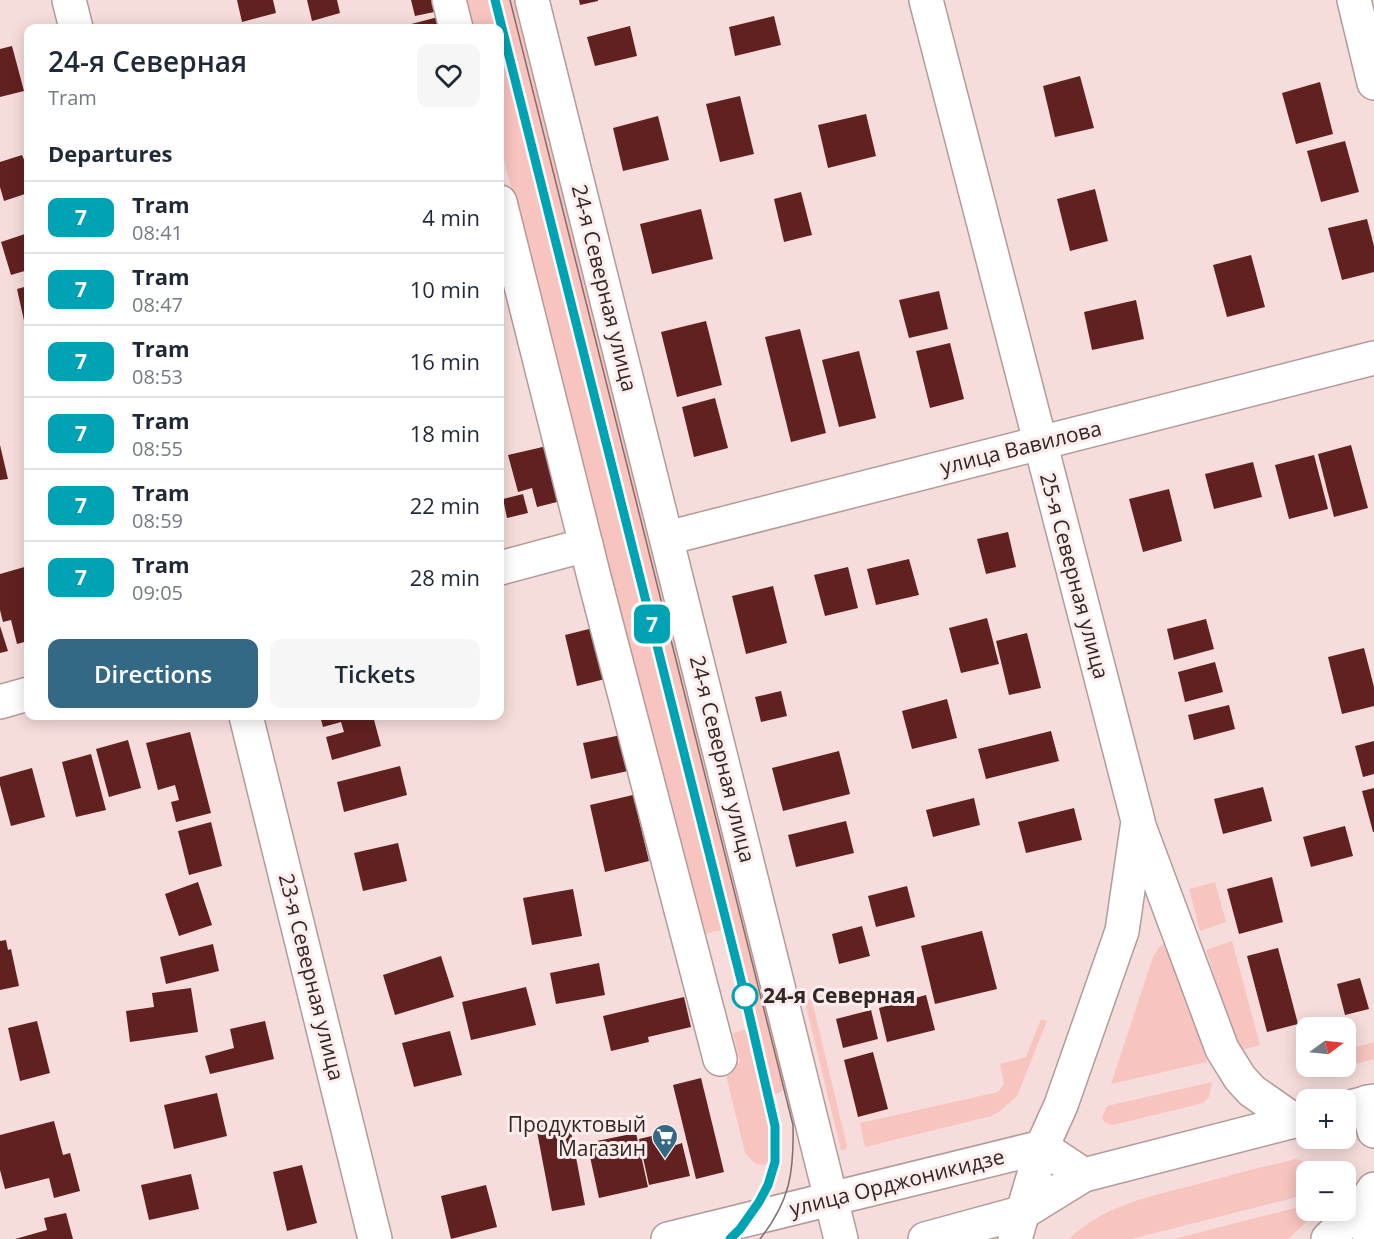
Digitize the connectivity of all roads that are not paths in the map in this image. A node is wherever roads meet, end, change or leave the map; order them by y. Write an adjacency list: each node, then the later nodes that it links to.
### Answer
1 (69, 0): 6 (main road)
2 (449, 0): 7 (main road)
3 (532, 0): 12 (main road, 24-я Северная улица)
4 (926, 0): 11 (main road, 25-я Северная улица)
5 (1354, 0): 8 (main road)
6 (75, 24)
7 (455, 24)
8 (1374, 83)
9 (504, 218): 13 (main road)
10 (1374, 358): 11 (main road, улица Вавилова)
11 (1040, 443): 12 (main road, улица Вавилова); 18 (main road, 25-я Северная улица)
12 (667, 538): 25 (main road, 24-я Северная улица)
13 (586, 545): 14 (main road); 19 (main road)
14 (504, 567)
15 (24, 695): 16 (main road)
16 (0, 702)
17 (247, 720): 27 (main road, 23-я Северная улица)
18 (1138, 821): 20 (main road); 22 (main road, 25-я Северная улица)
19 (720, 1059)
20 (1296, 1117)
21 (1296, 1121): 23 (main road)
22 (1042, 1146): 23 (main road); 25 (main road, улица Орджоникидзе); 26 (main road)
23 (1084, 1175): 26 (main road)
24 (1369, 1196): 31 (main road); 32 (main road)
25 (831, 1199): 28 (main road, улица Орджоникидзе); 29 (main road, 24-я Северная улица)
26 (1019, 1226): 30 (main road)
27 (375, 1239)
28 (668, 1239)
29 (841, 1239)
30 (925, 1239)
31 (1328, 1239)
32 (1370, 1239)

